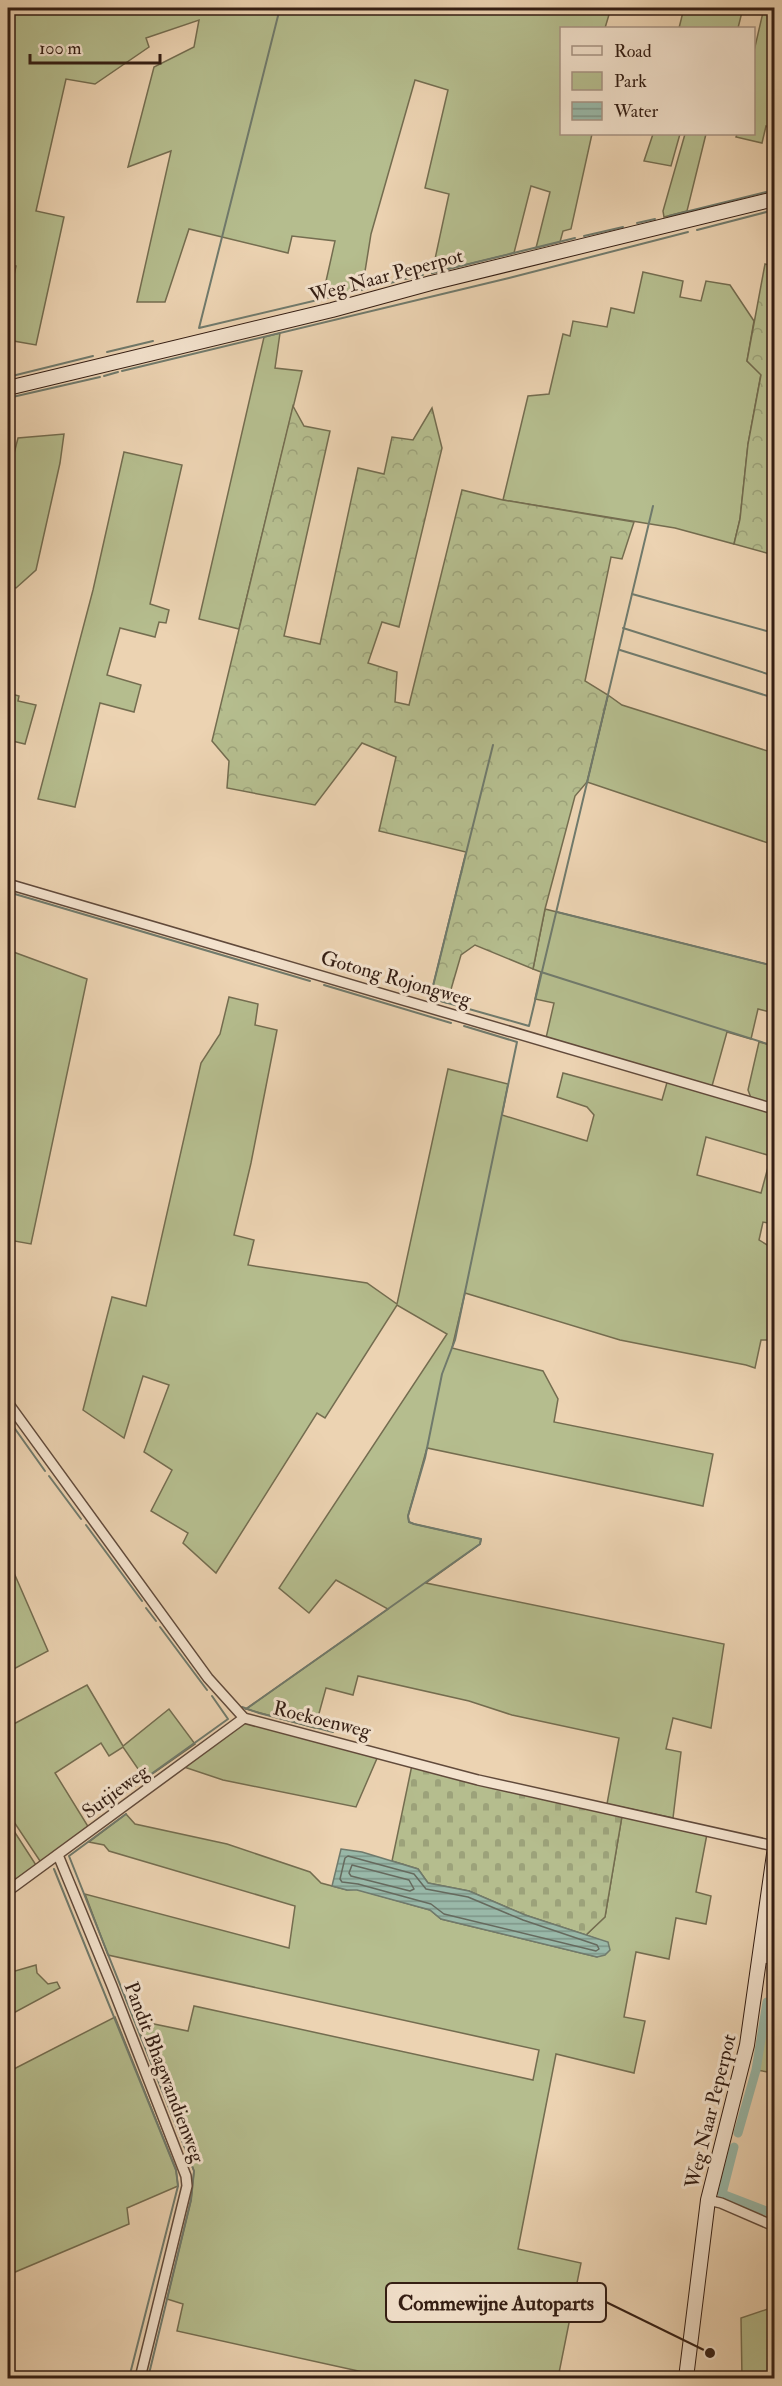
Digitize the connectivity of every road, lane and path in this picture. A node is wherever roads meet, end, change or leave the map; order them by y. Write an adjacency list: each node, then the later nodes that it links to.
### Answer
1 (774, 199): 2 (street, Weg Naar Peperpot)
2 (8, 388)
3 (8, 884): 4 (street, Gotong Rojongweg)
4 (774, 1109)
5 (8, 1403): 6 (street, Roekoenweg)
6 (244, 1718): 7 (street, Roekoenweg); 9 (street, Sutjieweg)
7 (774, 1846)
8 (774, 1854): 11 (street, Weg Naar Peperpot)
9 (58, 1855): 10 (street, Sutjieweg); 15 (street, Pandit Bhagwandienweg)
10 (8, 1891)
11 (760, 1957): 12 (street); 13 (street, Weg Naar Peperpot)
12 (774, 1960)
13 (708, 2200): 14 (street); 16 (street, Weg Naar Peperpot)
14 (774, 2226)
15 (140, 2379)
16 (686, 2379)

